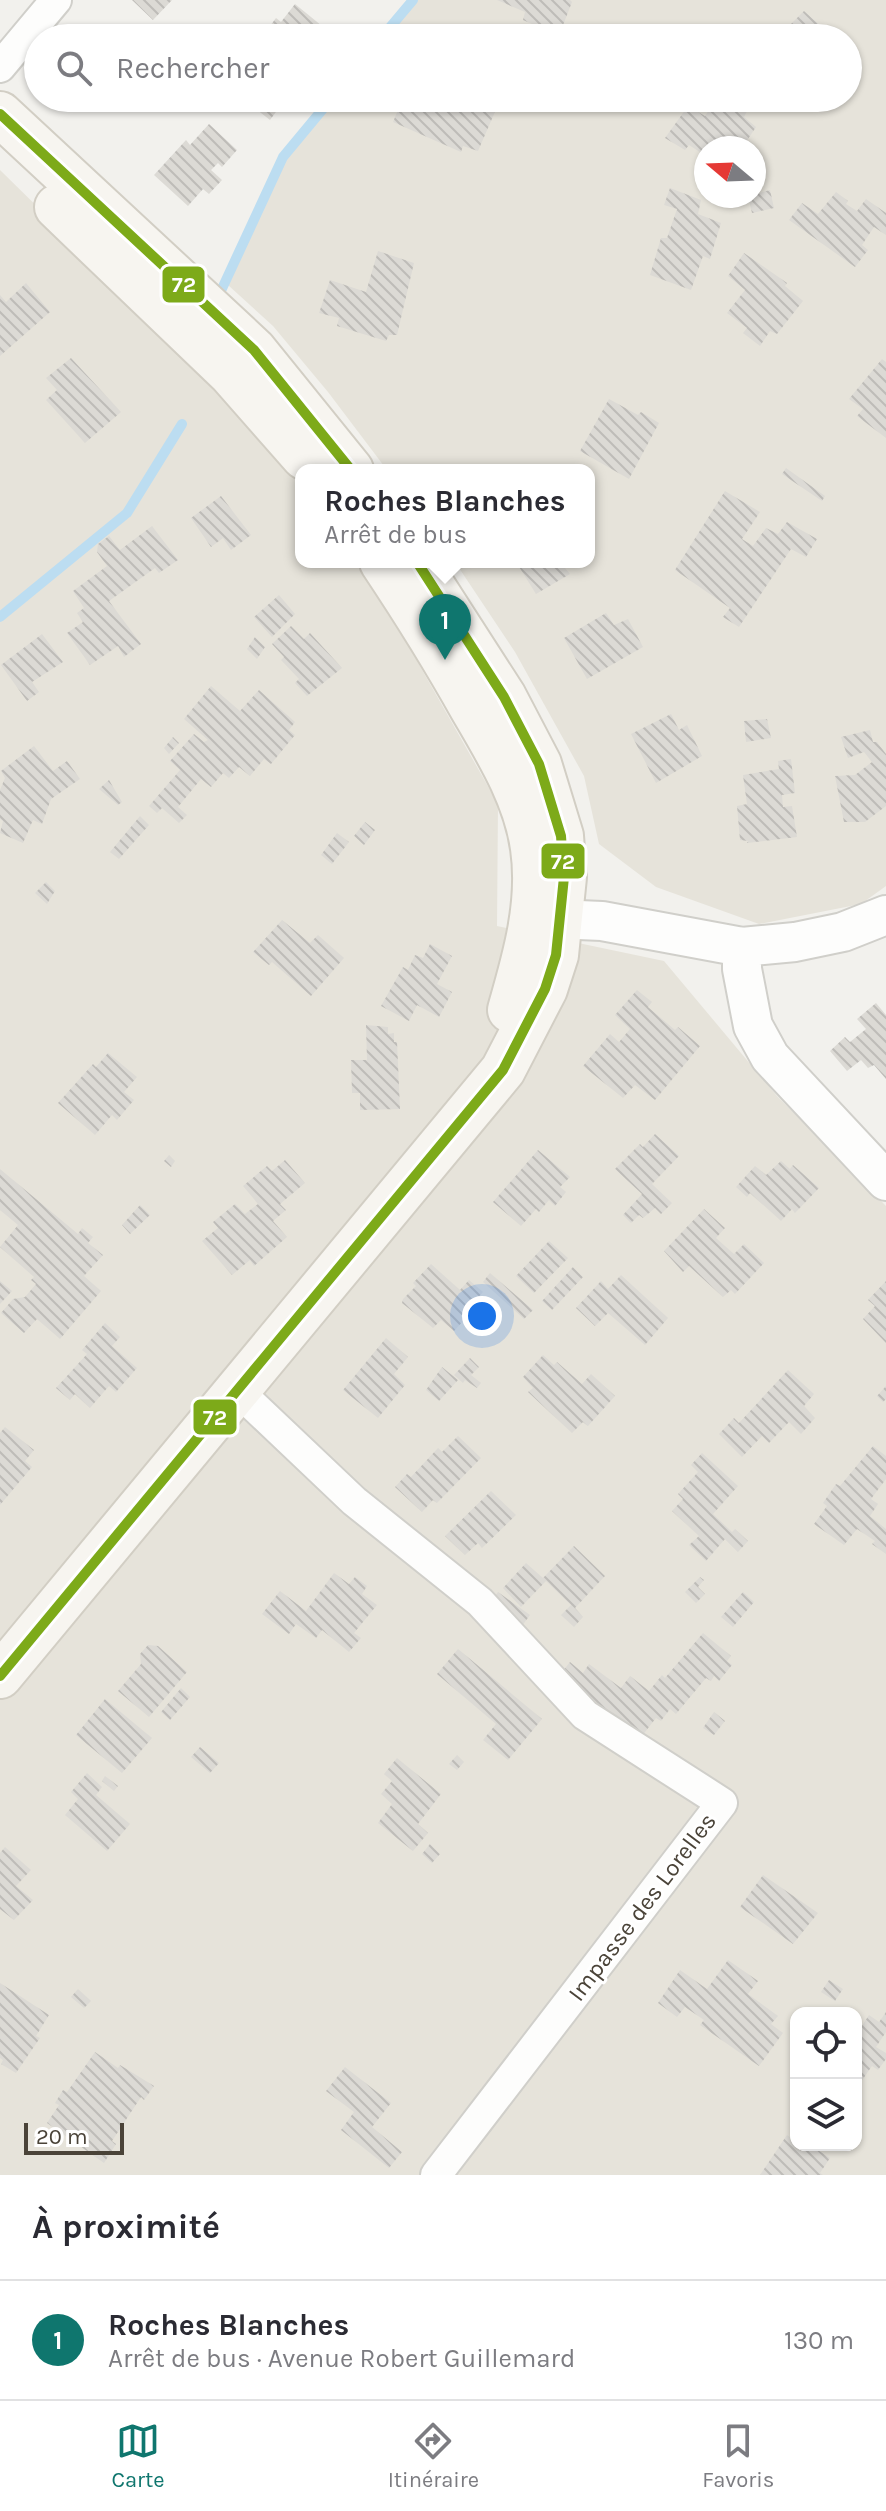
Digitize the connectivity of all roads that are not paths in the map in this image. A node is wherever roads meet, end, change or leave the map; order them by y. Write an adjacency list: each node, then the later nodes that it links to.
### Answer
1 (56, 0): 2 (street)
2 (36, 24)
3 (24, 38): 4 (street)
4 (0, 67)
5 (0, 114): 8 (main road)
6 (0, 153): 7 (main road)
7 (309, 464)
8 (346, 464)
9 (386, 568): 12 (main road)
10 (421, 568): 12 (main road)
11 (886, 915): 13 (street)
12 (547, 918): 13 (street); 15 (main road)
13 (742, 947): 14 (street)
14 (886, 1181)
15 (238, 1391): 16 (main road); 17 (street, Impasse des Lorelles)
16 (0, 1676)
17 (436, 2175)

